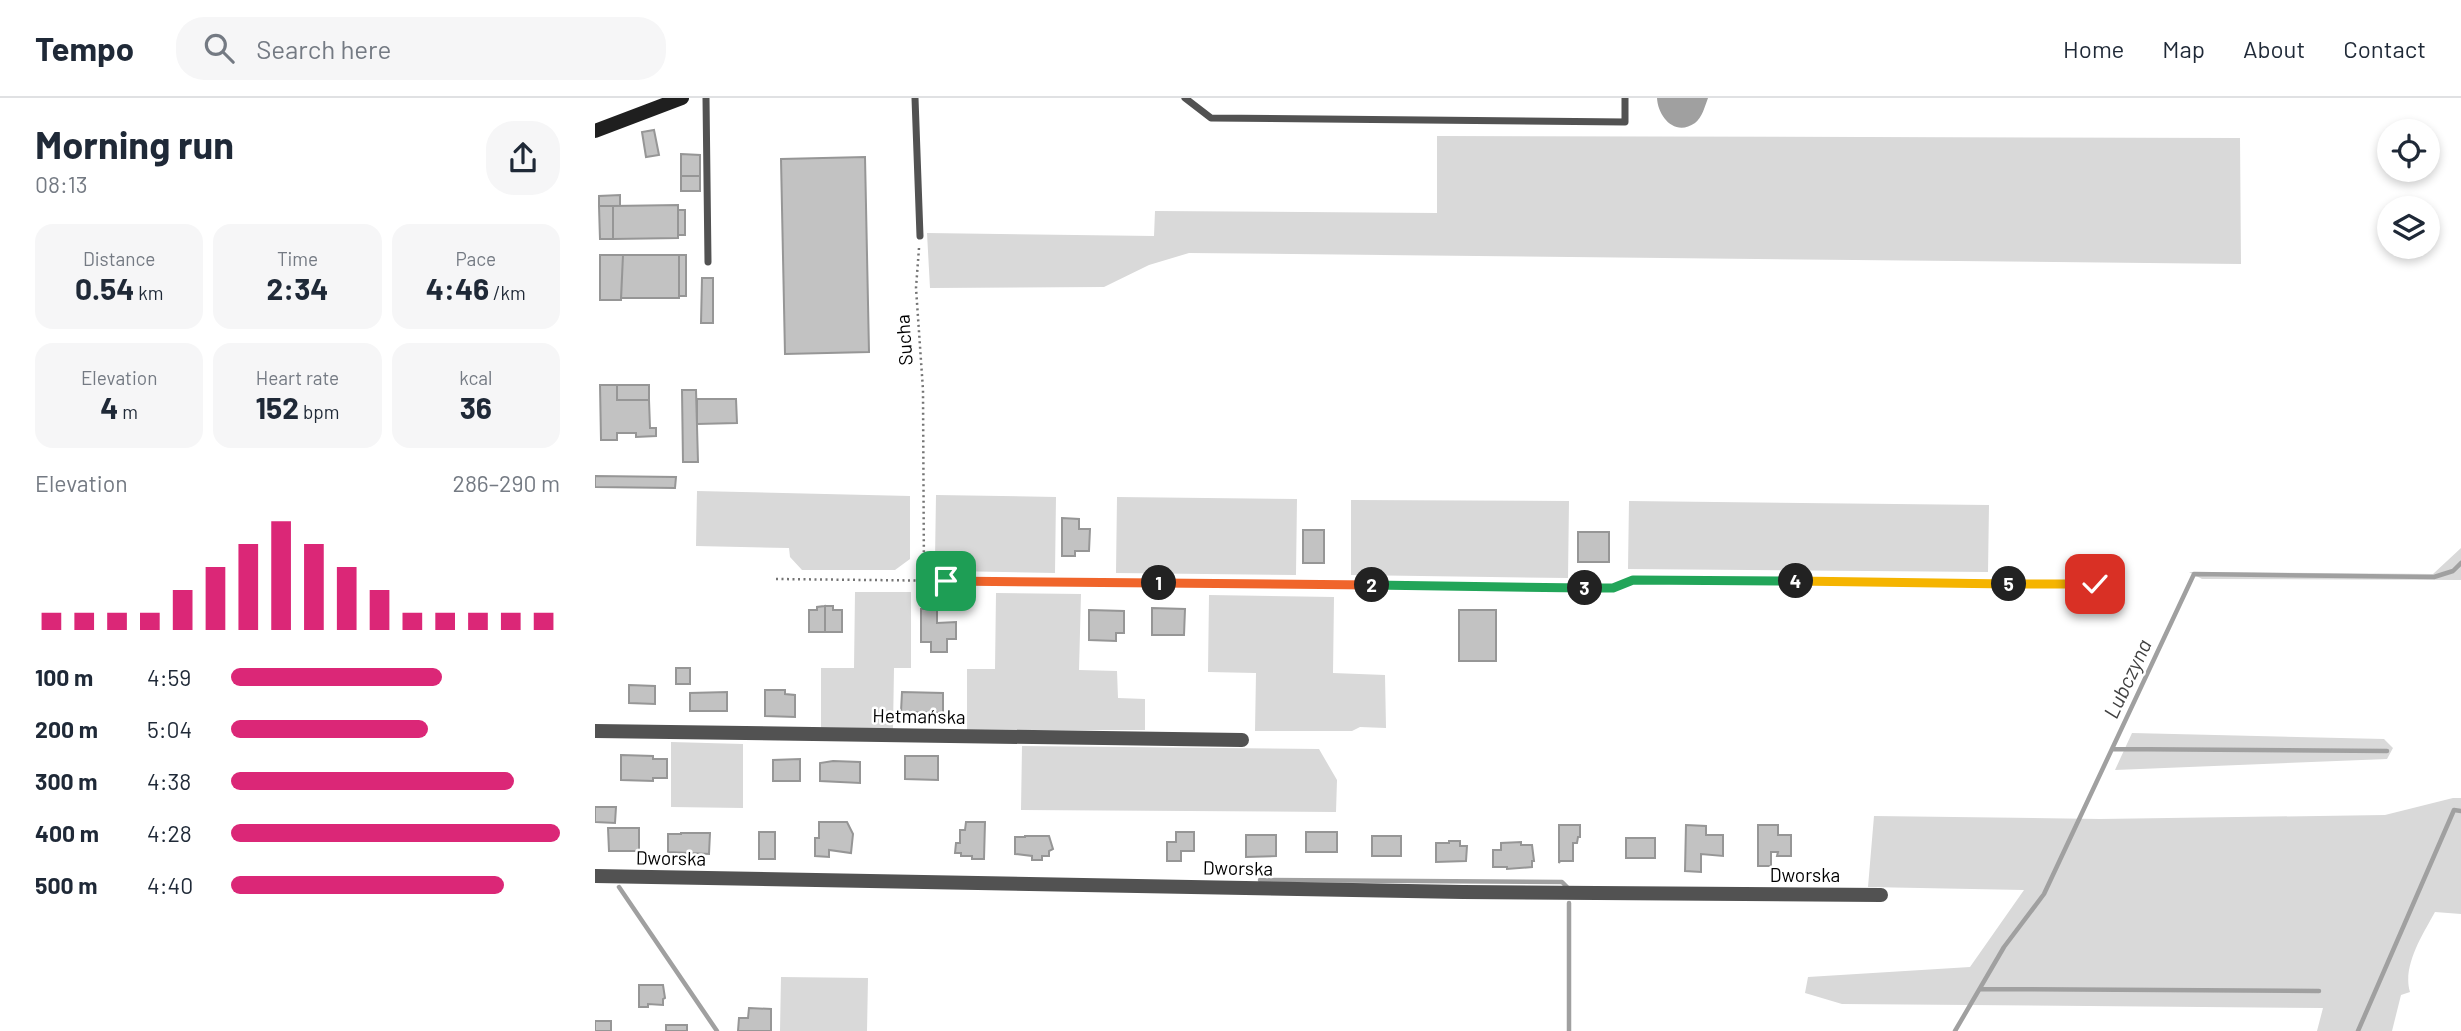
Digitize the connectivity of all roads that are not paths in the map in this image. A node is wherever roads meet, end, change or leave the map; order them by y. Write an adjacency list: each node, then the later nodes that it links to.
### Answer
1 (682, 98): 6 (main road)
2 (706, 98): 8 (lane)
3 (915, 98): 7 (lane)
4 (1185, 98): 5 (lane)
5 (1625, 98)
6 (595, 131)
7 (920, 236)
8 (708, 262)
9 (595, 731): 10 (street, Hetmańska)
10 (1242, 740)
11 (595, 876): 12 (street, Dworska)
12 (1881, 895)

